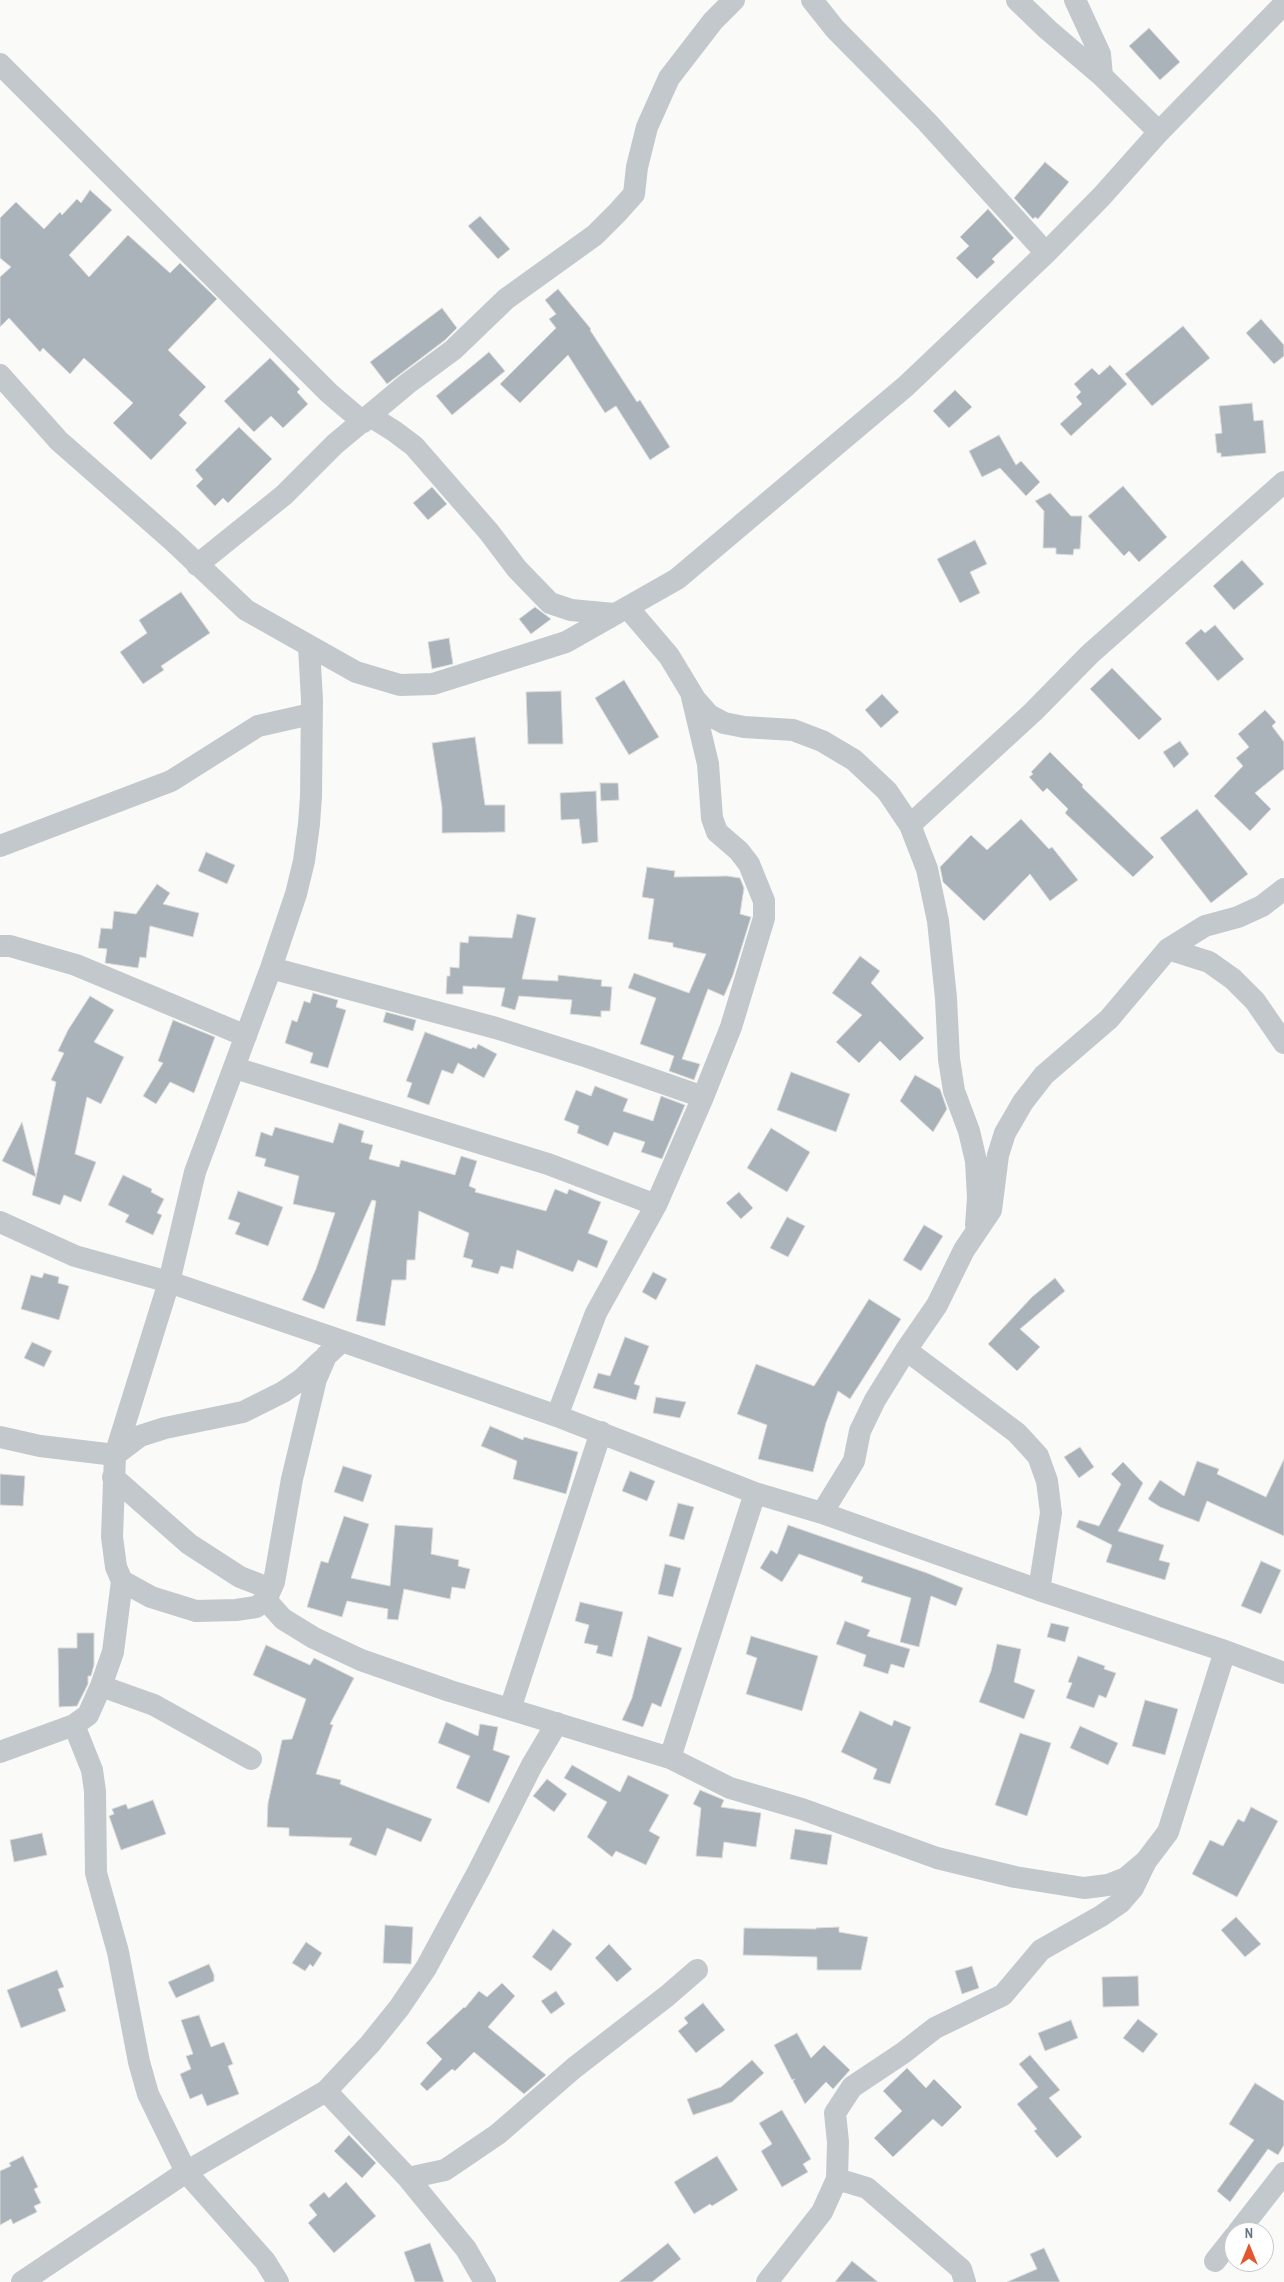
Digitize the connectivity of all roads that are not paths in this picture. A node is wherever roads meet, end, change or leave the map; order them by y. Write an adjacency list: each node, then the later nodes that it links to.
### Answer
1 (734, 0): 11 (street)
2 (812, 0): 9 (street)
3 (1017, 0): 7 (street)
4 (1075, 0): 7 (street)
5 (1284, 4): 8 (street)
6 (0, 64): 11 (street)
7 (1102, 76): 8 (street)
8 (1159, 132): 9 (street)
9 (1046, 253): 14 (street)
10 (0, 375): 13 (street)
11 (367, 419): 13 (street); 14 (street)
12 (1284, 482): 18 (street)
13 (197, 565): 15 (street)
14 (621, 611): 15 (street); 16 (street)
15 (309, 647): 17 (street)
16 (691, 692): 18 (street); 27 (street)
17 (311, 714): 19 (street); 23 (street)
18 (910, 824): 30 (street)
19 (0, 846)
20 (1284, 888): 22 (street)
21 (0, 946): 24 (street)
22 (1168, 949): 25 (street); 30 (street)
23 (271, 968): 24 (street); 27 (street)
24 (246, 1036): 26 (street)
25 (1284, 1043)
26 (235, 1068): 28 (street); 31 (street)
27 (703, 1097): 28 (street)
28 (656, 1205): 35 (street)
29 (0, 1222): 31 (street)
30 (976, 1233): 33 (street)
31 (169, 1282): 32 (street); 38 (street)
32 (342, 1341): 34 (street); 35 (street)
33 (906, 1350): 41 (street); 43 (street)
34 (326, 1356): 38 (street); 44 (street)
35 (556, 1416): 36 (street)
36 (602, 1432): 40 (street); 48 (street)
37 (0, 1437): 38 (street)
38 (115, 1455): 39 (street)
39 (113, 1477): 42 (street); 44 (street)
40 (755, 1493): 41 (street); 52 (street)
41 (822, 1513): 43 (street)
42 (122, 1581): 44 (street); 47 (street)
43 (1039, 1590): 45 (street)
44 (269, 1594): 48 (street)
45 (1224, 1651): 46 (street); 54 (street)
46 (1283, 1670)
47 (101, 1686): 50 (street); 53 (street)
48 (510, 1709): 49 (street)
49 (557, 1723): 52 (street); 56 (street)
50 (74, 1725): 51 (street); 57 (street)
51 (0, 1752)
52 (670, 1758): 54 (street)
53 (251, 1759)
54 (1146, 1861): 60 (street)
55 (697, 1970): 59 (street)
56 (326, 2091): 57 (street); 59 (street)
57 (186, 2172): 64 (street); 65 (street)
58 (1284, 2173): 61 (street)
59 (408, 2178): 66 (street)
60 (837, 2179): 67 (street); 68 (street)
61 (1246, 2222)
62 (1224, 2250): 63 (street)
63 (1215, 2261)
64 (22, 2282)
65 (278, 2282)
66 (485, 2282)
67 (767, 2282)
68 (965, 2282)

